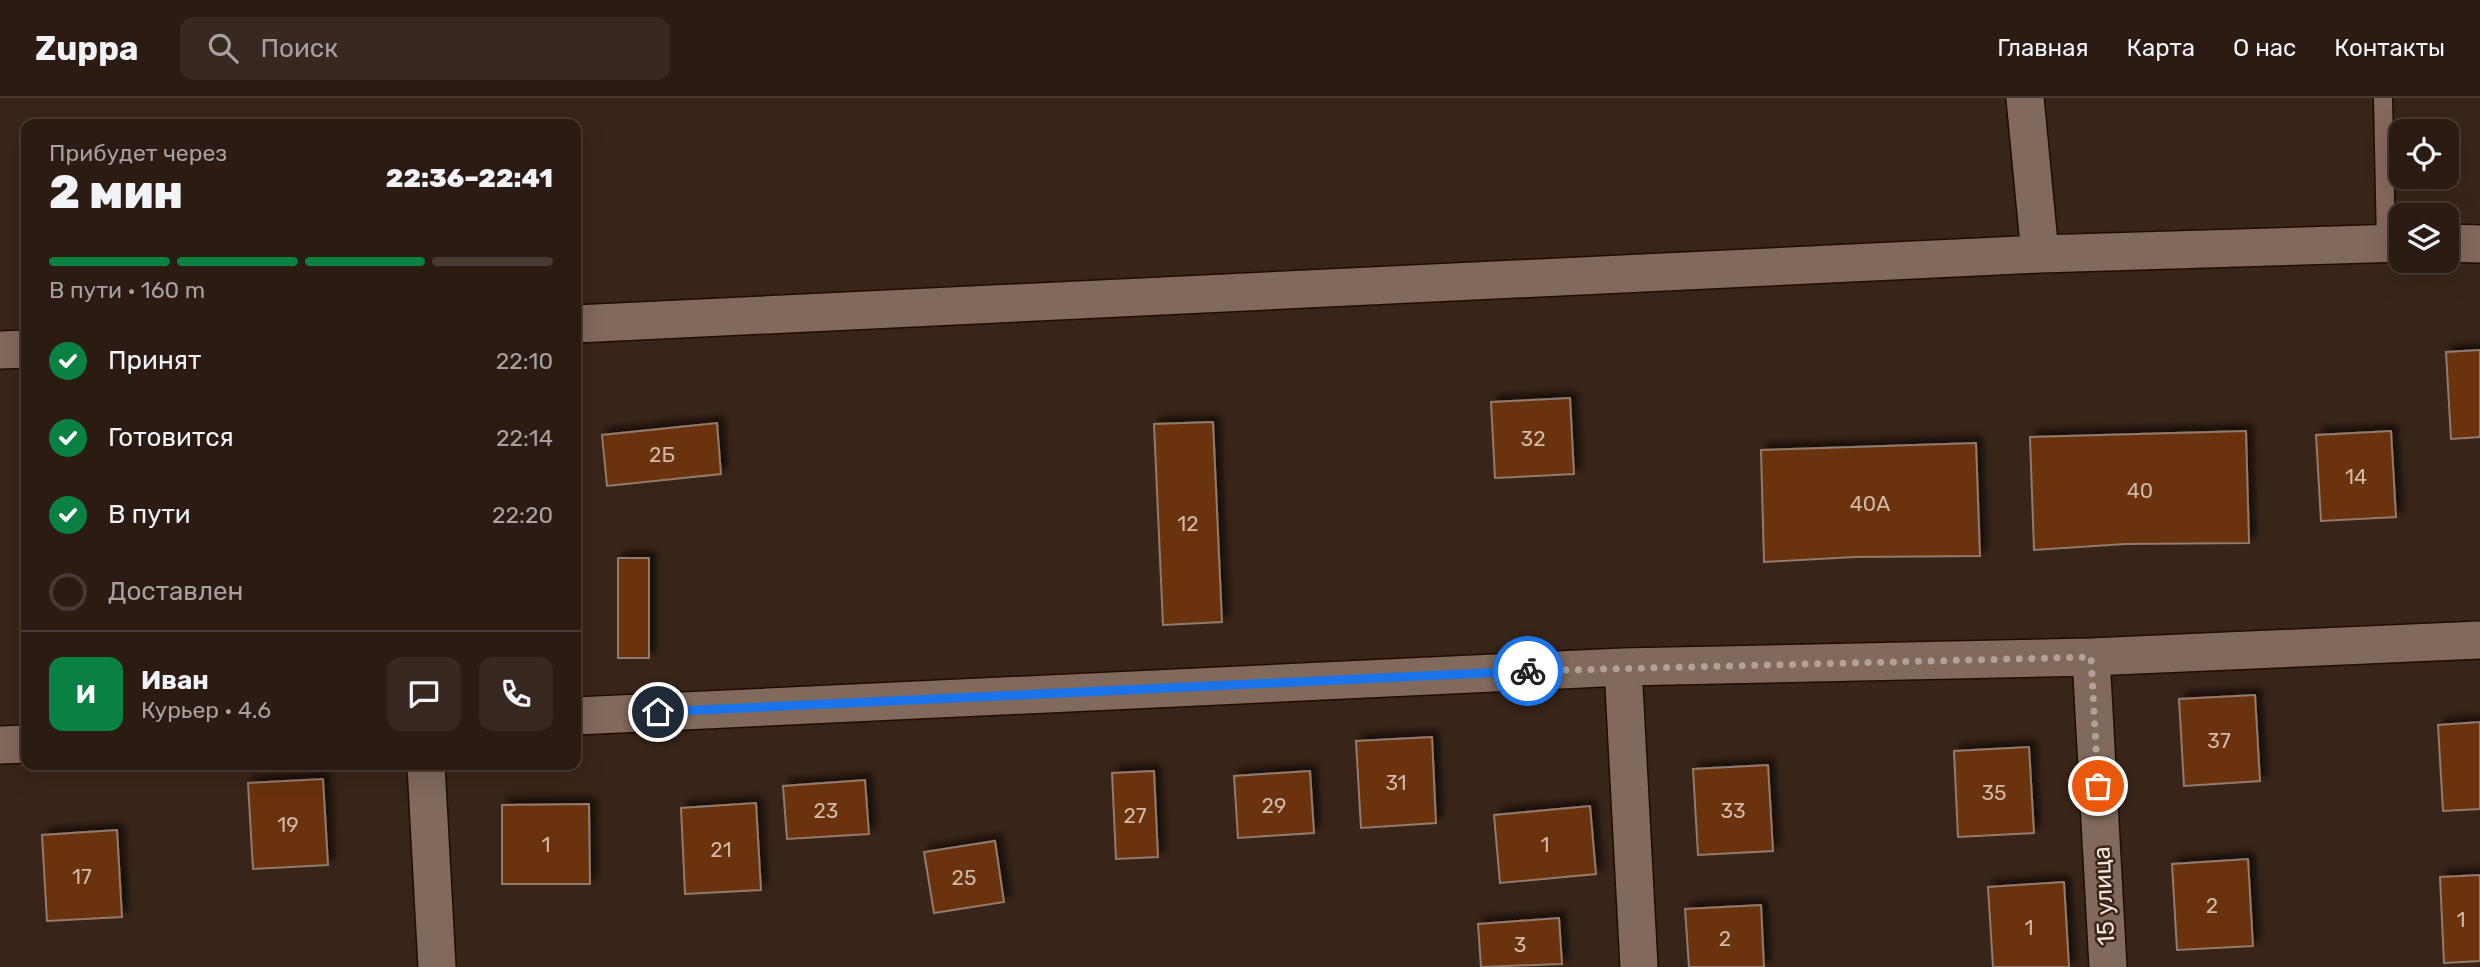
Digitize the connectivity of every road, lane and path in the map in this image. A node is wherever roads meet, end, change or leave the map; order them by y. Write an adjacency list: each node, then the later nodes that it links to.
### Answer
1 (2025, 98): 7 (street)
2 (2383, 98): 3 (lane)
3 (2391, 203)
4 (2389, 243): 7 (street)
5 (2459, 243): 6 (street)
6 (2480, 244)
7 (2040, 254): 8 (street)
8 (581, 324)
9 (21, 349): 10 (street)
10 (0, 350)
11 (2480, 640): 12 (street)
12 (2091, 657): 13 (street); 20 (street, 15 улица)
13 (1623, 667): 14 (street); 19 (street)
14 (581, 716)
15 (21, 744): 16 (street)
16 (0, 745)
17 (426, 770): 18 (street)
18 (437, 967)
19 (1639, 967)
20 (2108, 967)

